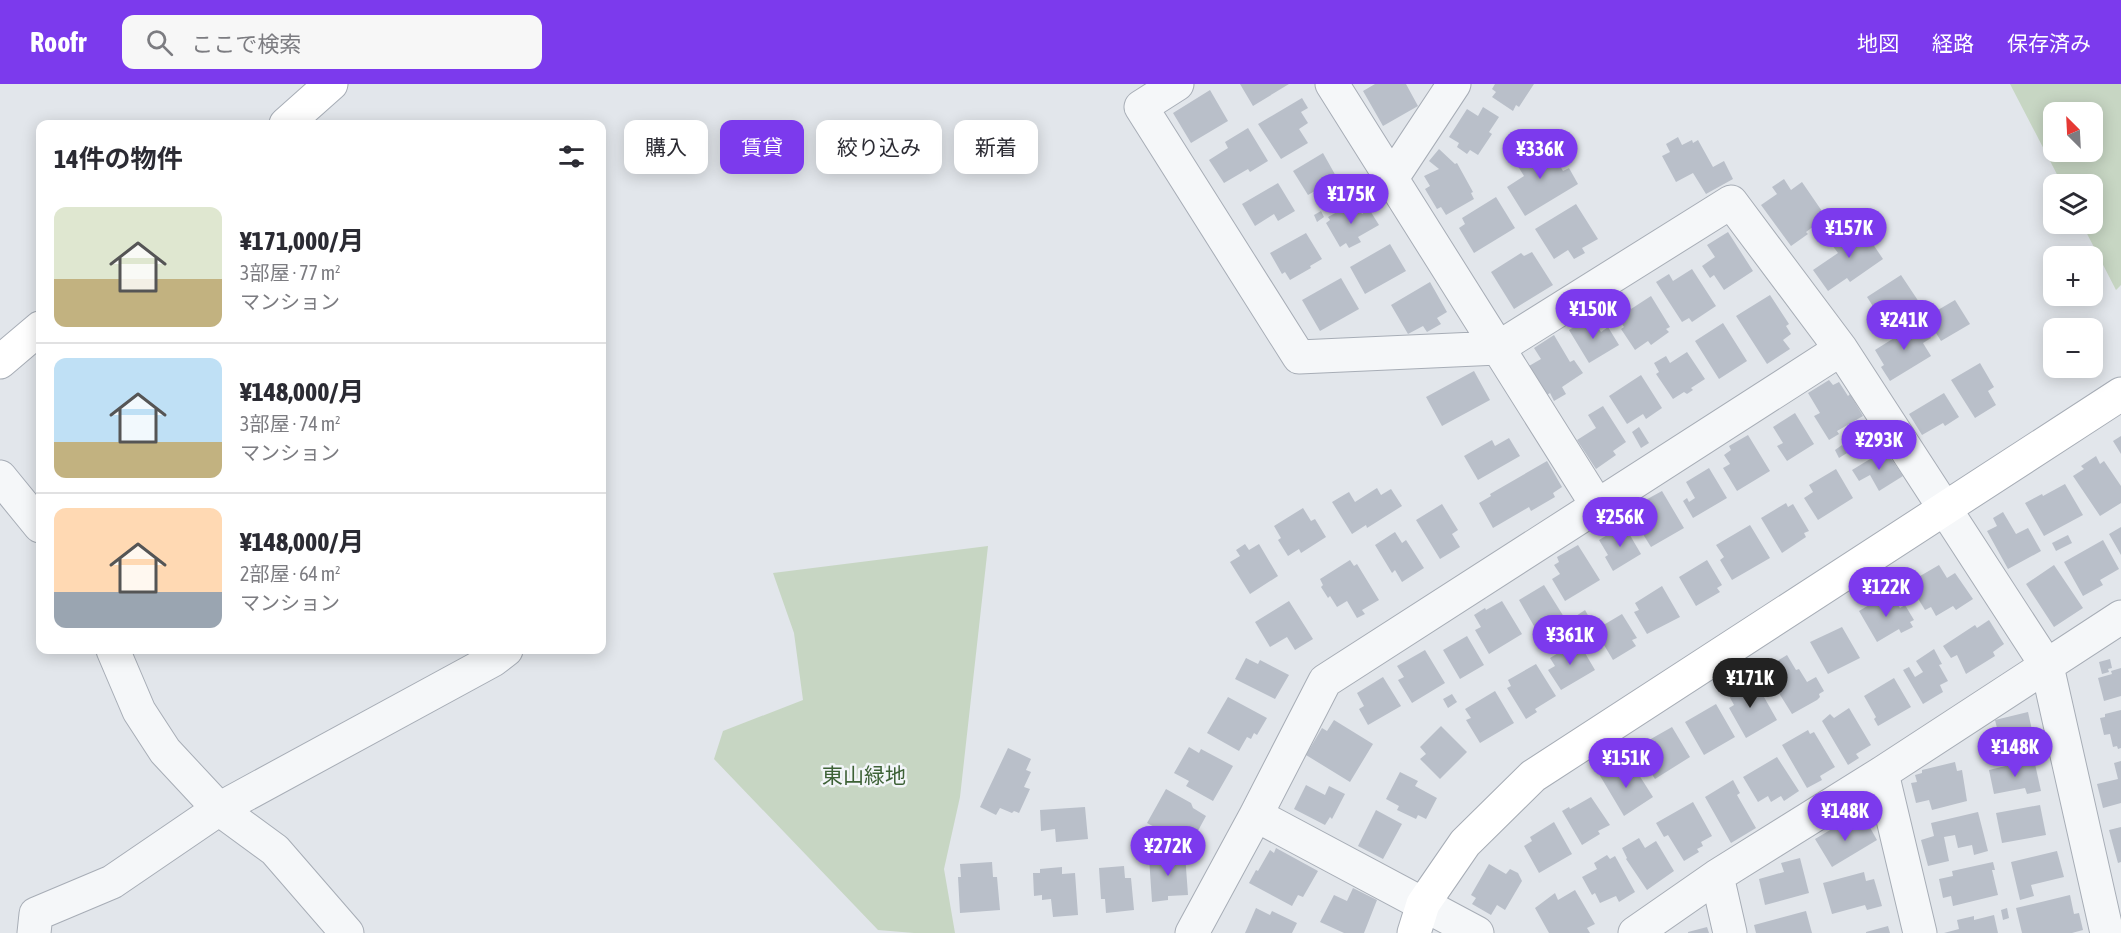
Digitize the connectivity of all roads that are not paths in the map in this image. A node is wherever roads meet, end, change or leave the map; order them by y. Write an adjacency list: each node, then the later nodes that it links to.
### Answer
1 (332, 84): 5 (street)
2 (1177, 84): 8 (street)
3 (1332, 84): 6 (street)
4 (1454, 84): 6 (street)
5 (291, 120)
6 (1392, 178): 8 (street)
7 (36, 331): 10 (street)
8 (1498, 348): 9 (street); 13 (street)
9 (1841, 349): 13 (street); 14 (street)
10 (0, 362)
11 (2121, 394): 14 (street)
12 (0, 477): 15 (street)
13 (1597, 505): 22 (street)
14 (1944, 508): 19 (street); 24 (street)
15 (36, 521)
16 (2121, 617): 19 (street)
17 (115, 654): 21 (street)
18 (501, 654): 21 (street)
19 (2047, 666): 20 (street); 32 (street)
20 (1882, 773): 23 (street); 31 (street)
21 (219, 809): 25 (street); 26 (street)
22 (1256, 815): 24 (street); 27 (street)
23 (1717, 876): 29 (street); 30 (street)
24 (1419, 919): 28 (street)
25 (34, 933)
26 (347, 933)
27 (1192, 933)
28 (1477, 933)
29 (1635, 933)
30 (1730, 933)
31 (1920, 933)
32 (2107, 933)

